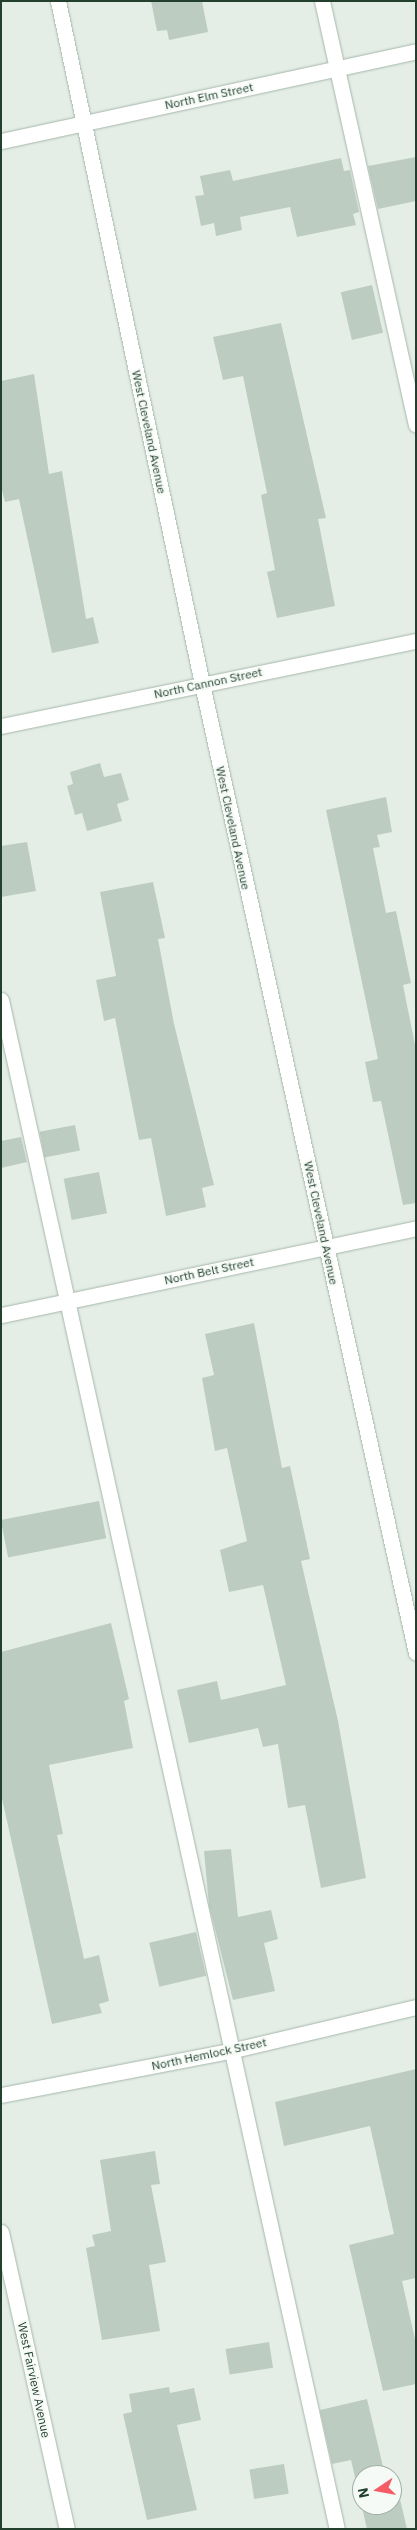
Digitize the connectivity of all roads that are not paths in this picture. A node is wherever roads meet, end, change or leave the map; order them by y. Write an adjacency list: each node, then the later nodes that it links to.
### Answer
1 (58, 1): 5 (street, West Cleveland Avenue)
2 (322, 1): 4 (street)
3 (416, 51): 4 (street, North Elm Street)
4 (336, 68): 5 (street, North Elm Street); 7 (street)
5 (84, 123): 6 (street, North Elm Street); 9 (street, West Cleveland Avenue)
6 (1, 141)
7 (416, 425)
8 (416, 641): 9 (street, North Cannon Street)
9 (202, 684): 10 (street, North Cannon Street); 13 (street, West Cleveland Avenue)
10 (1, 726)
11 (1, 1000): 14 (street)
12 (416, 1228): 13 (street, North Belt Street)
13 (326, 1247): 14 (street, North Belt Street); 16 (street, West Cleveland Avenue)
14 (67, 1301): 15 (street, North Belt Street); 18 (street)
15 (1, 1315)
16 (416, 1652)
17 (416, 2007): 18 (street, North Hemlock Street)
18 (234, 2050): 19 (street, North Hemlock Street); 22 (street)
19 (1, 2095)
20 (1, 2232): 21 (street, West Fairview Avenue)
21 (67, 2529)
22 (337, 2529)

